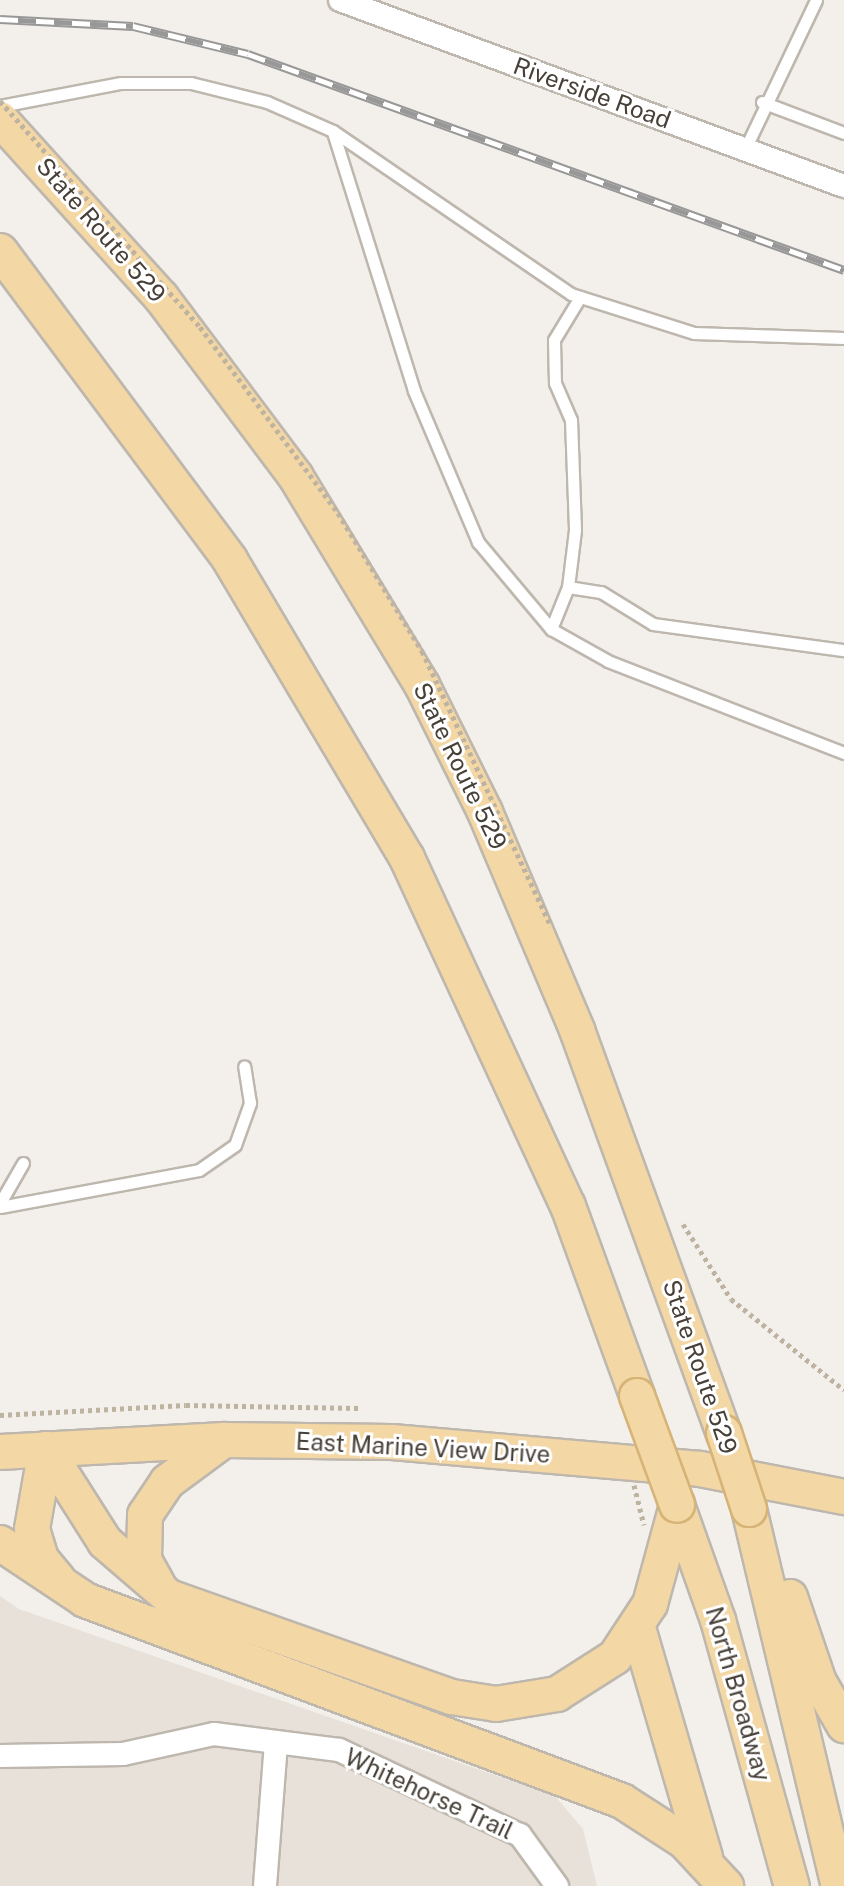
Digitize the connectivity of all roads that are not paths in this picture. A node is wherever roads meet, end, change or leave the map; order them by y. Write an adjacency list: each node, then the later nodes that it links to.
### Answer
1 (340, 0): 8 (street, Riverside Road)
2 (816, 0): 3 (lane)
3 (762, 102): 7 (lane); 8 (lane)
4 (0, 103): 6 (lane)
5 (0, 119): 25 (main road, State Route 529, bridge)
6 (333, 131): 11 (lane); 14 (lane)
7 (844, 133)
8 (745, 149): 9 (street, Riverside Road)
9 (844, 186)
10 (0, 251): 24 (main road, bridge)
11 (580, 297): 12 (lane); 13 (lane)
12 (844, 338)
13 (568, 587): 14 (lane); 15 (lane)
14 (551, 629): 16 (lane)
15 (844, 650)
16 (844, 753)
17 (244, 1066): 19 (lane)
18 (23, 1163): 19 (lane)
19 (0, 1205)
20 (224, 1440): 21 (main road, East Marine View Drive); 23 (main road, East Marine View Drive); 27 (main road)
21 (46, 1449): 22 (main road, East Marine View Drive); 27 (main road); 28 (main road)
22 (0, 1452)
23 (844, 1497)
24 (677, 1505): 29 (main road); 36 (main road, North Broadway)
25 (749, 1509): 30 (main road); 37 (main road, North Broadway)
26 (0, 1543): 28 (main road)
27 (169, 1597): 29 (main road)
28 (85, 1600): 33 (main road)
29 (638, 1628): 33 (main road)
30 (844, 1725)
31 (276, 1744): 32 (street, Whitehorse Trail); 34 (street); 35 (street, Whitehorse Trail)
32 (0, 1756)
33 (717, 1874)
34 (265, 1886)
35 (557, 1886)
36 (792, 1886)
37 (839, 1886)

